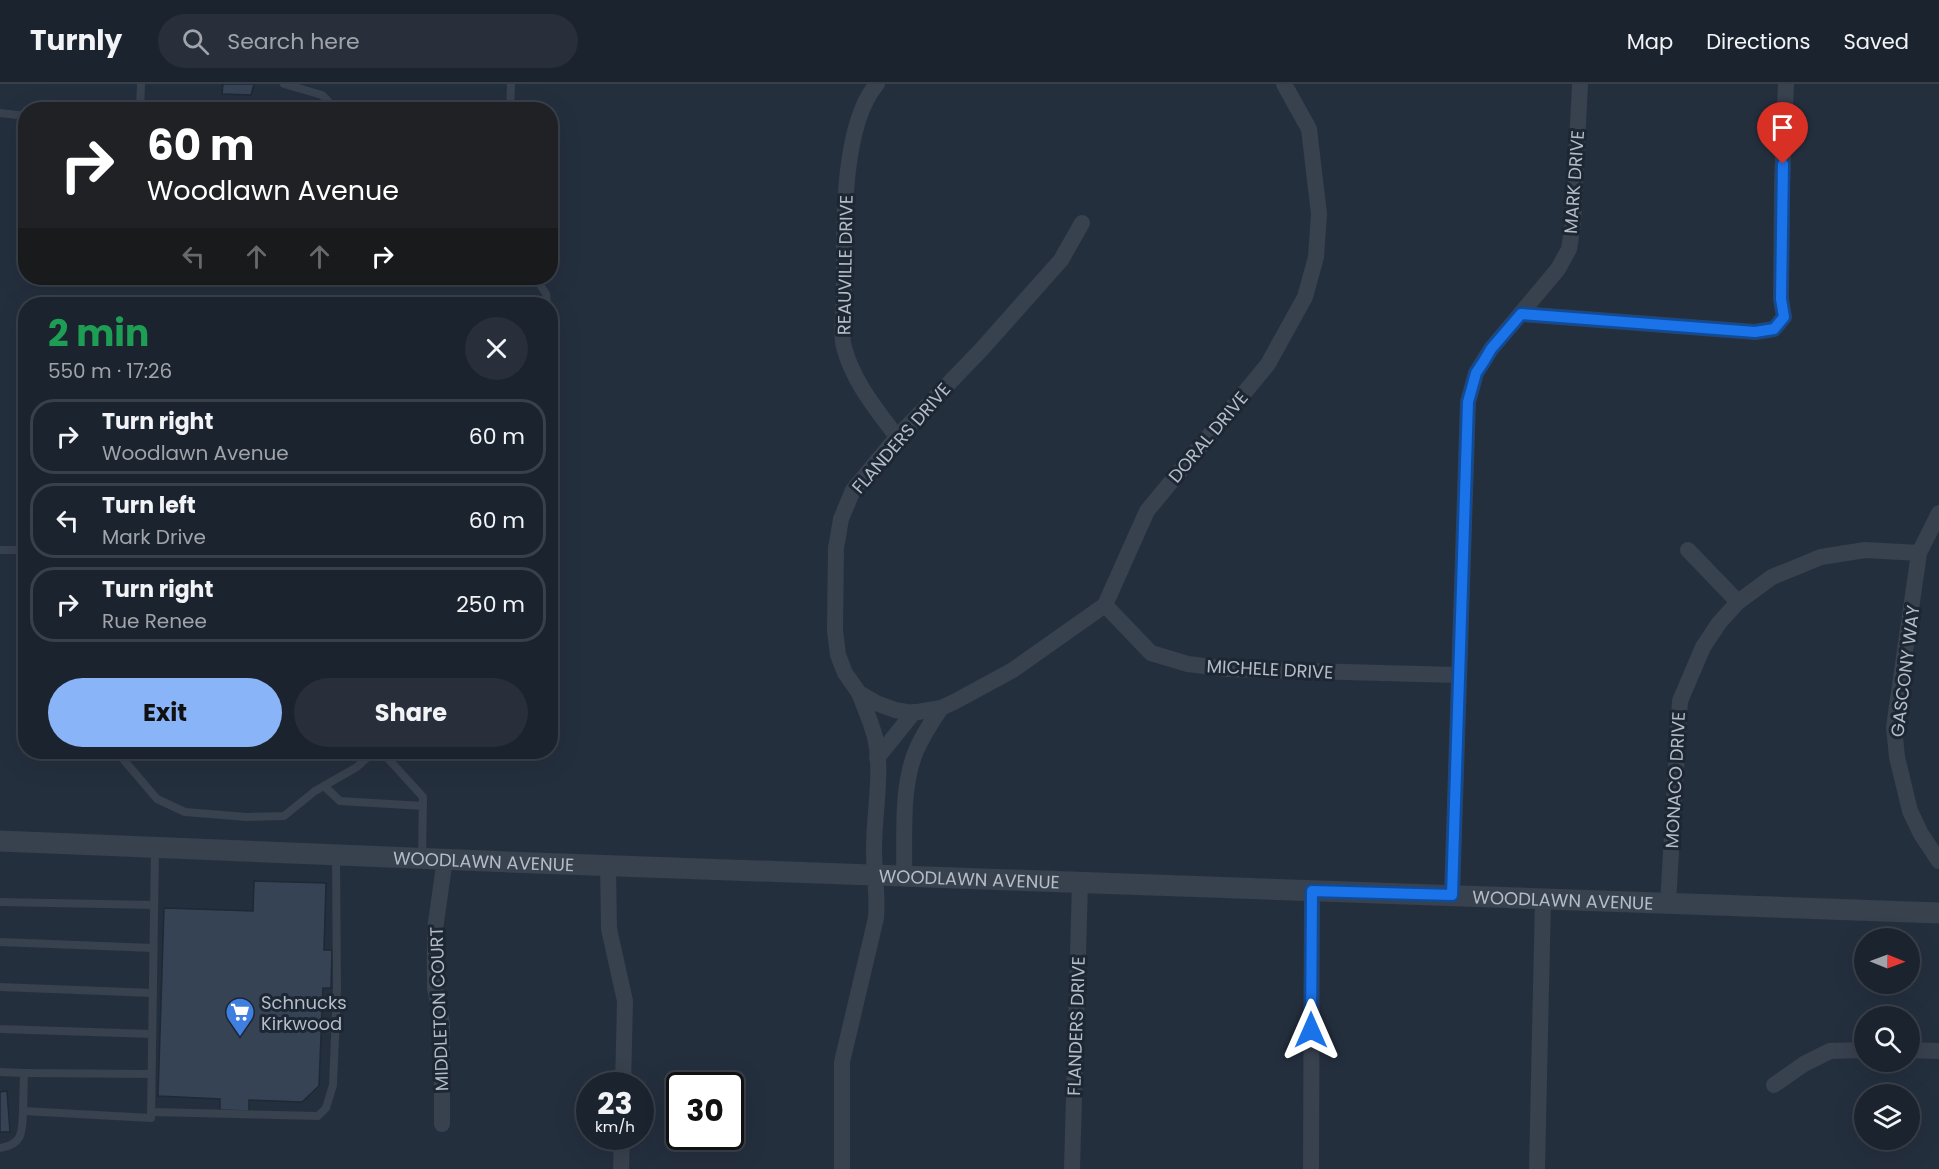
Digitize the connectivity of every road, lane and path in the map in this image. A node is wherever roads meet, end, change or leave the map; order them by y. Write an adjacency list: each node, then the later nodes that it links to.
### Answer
1 (141, 84): 8 (lane)
2 (284, 84): 9 (lane)
3 (512, 84): 10 (lane)
4 (877, 84): 15 (street, REAUVILLE DRIVE)
5 (1284, 84): 22 (street, DORAL DRIVE)
6 (1580, 84): 14 (street, MARK DRIVE)
7 (1786, 84): 14 (street)
8 (140, 102)
9 (328, 102)
10 (511, 102)
11 (0, 113): 12 (lane)
12 (18, 115)
13 (1082, 223): 15 (street, FLANDERS DRIVE)
14 (1521, 314): 23 (street, MARK DRIVE)
15 (897, 437): 24 (street, FLANDERS DRIVE)
16 (1939, 513): 20 (street, GASCONY WAY)
17 (0, 550): 18 (lane)
18 (18, 550)
19 (1688, 550): 21 (street)
20 (1919, 553): 21 (street, MONACO DRIVE); 38 (street, GASCONY WAY)
21 (1738, 602): 47 (street, MONACO DRIVE)
22 (1105, 605): 23 (street, MICHELE DRIVE); 25 (street)
23 (1458, 675): 44 (street, MARK DRIVE)
24 (859, 693): 26 (street); 27 (street, FLANDERS DRIVE)
25 (941, 708): 26 (street); 41 (street)
26 (914, 712): 27 (street)
27 (877, 758): 40 (street, FLANDERS DRIVE)
28 (123, 759): 31 (lane)
29 (366, 759): 31 (lane)
30 (388, 759): 32 (lane)
31 (324, 786): 32 (lane)
32 (423, 806): 36 (lane)
33 (0, 841): 34 (street, WOODLAWN AVENUE)
34 (156, 848): 35 (street, WOODLAWN AVENUE); 48 (lane)
35 (336, 855): 36 (street, WOODLAWN AVENUE); 65 (lane)
36 (422, 858): 37 (street, WOODLAWN AVENUE)
37 (445, 859): 39 (street, WOODLAWN AVENUE); 66 (street, MIDDLETON COURT)
38 (1939, 861)
39 (608, 865): 40 (street, WOODLAWN AVENUE); 60 (street)
40 (877, 875): 41 (street, WOODLAWN AVENUE); 70 (street, FLANDERS DRIVE)
41 (904, 876): 42 (street, WOODLAWN AVENUE)
42 (1080, 882): 43 (street, WOODLAWN AVENUE); 71 (street, FLANDERS DRIVE)
43 (1312, 891): 44 (street, WOODLAWN AVENUE); 72 (street)
44 (1452, 895): 45 (street, WOODLAWN AVENUE)
45 (1543, 898): 47 (street, WOODLAWN AVENUE); 73 (street)
46 (0, 902): 48 (lane)
47 (1668, 903): 49 (street, WOODLAWN AVENUE)
48 (154, 905): 51 (lane)
49 (1939, 913)
50 (0, 942): 51 (lane)
51 (153, 948): 53 (lane)
52 (0, 987): 53 (lane)
53 (153, 993): 55 (lane)
54 (0, 1029): 55 (lane)
55 (152, 1034): 62 (lane)
56 (1854, 1050): 63 (street)
57 (1920, 1050): 58 (street)
58 (1939, 1051)
59 (0, 1072): 61 (lane)
60 (623, 1072)
61 (24, 1073): 62 (lane); 64 (lane)
62 (151, 1074): 65 (lane)
63 (1774, 1085)
64 (23, 1111): 65 (lane); 67 (lane)
65 (151, 1112)
66 (442, 1124)
67 (0, 1148)
68 (622, 1150): 69 (street)
69 (621, 1169)
70 (842, 1169)
71 (1072, 1169)
72 (1311, 1169)
73 (1537, 1169)

